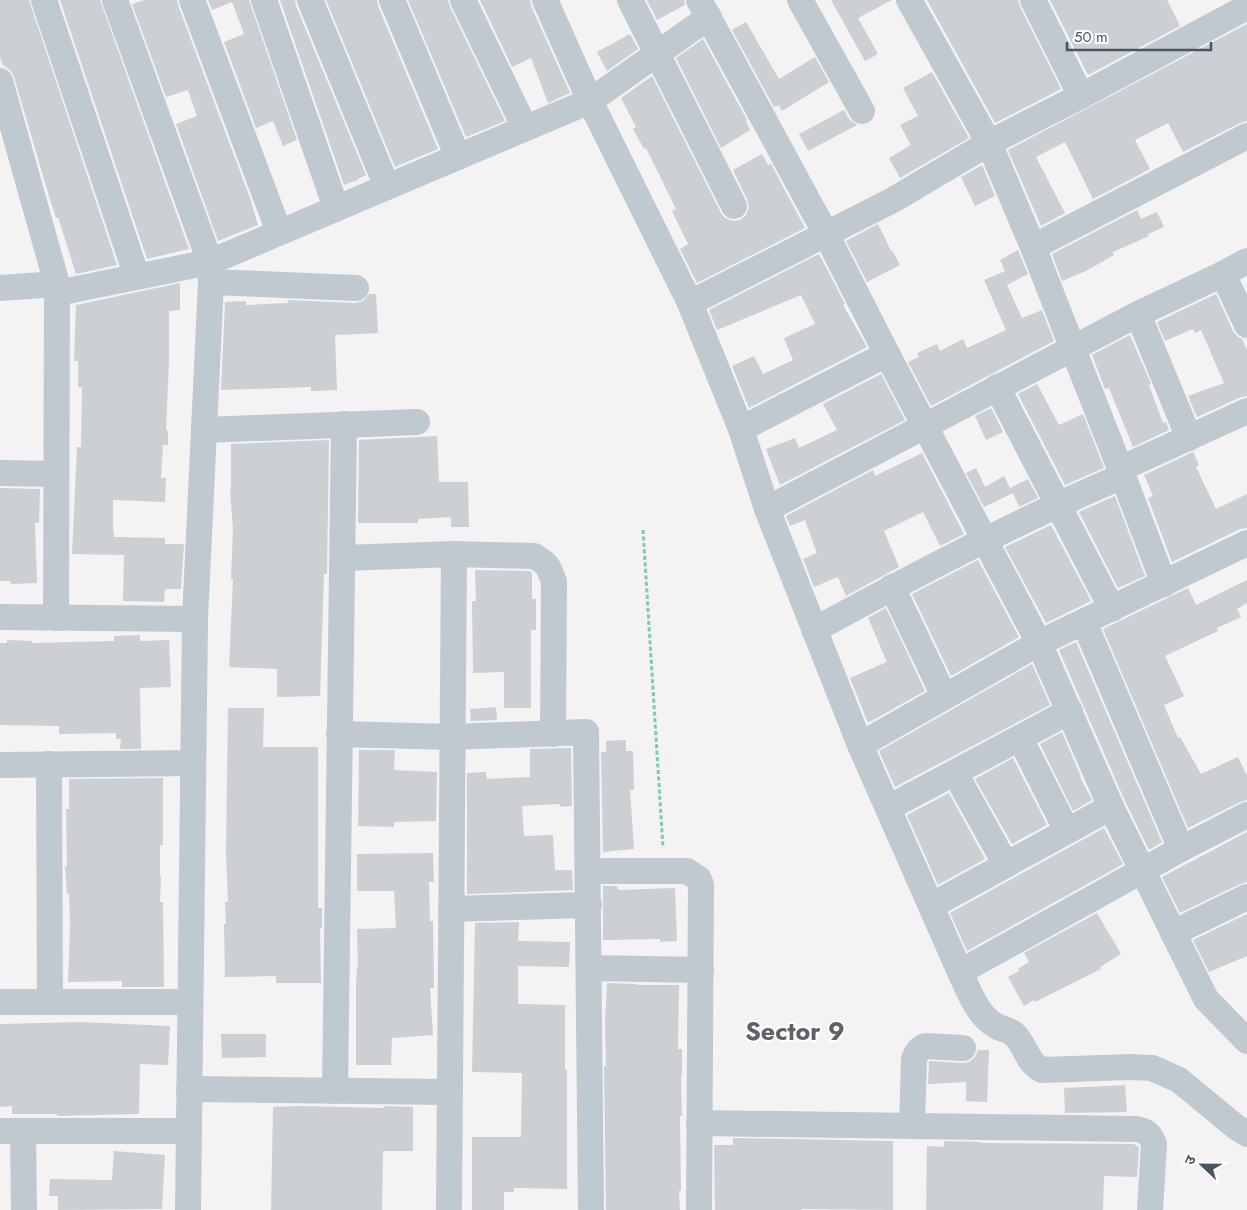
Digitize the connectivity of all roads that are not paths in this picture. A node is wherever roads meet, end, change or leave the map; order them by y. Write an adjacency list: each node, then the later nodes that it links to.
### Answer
1 (44, 0): 33 (street)
2 (115, 0): 31 (street)
3 (192, 0): 27 (street)
4 (264, 0): 26 (street)
5 (310, 0): 24 (street)
6 (392, 0): 23 (street)
7 (463, 0): 20 (street)
8 (544, 0): 18 (street)
9 (630, 0): 15 (street)
10 (800, 0): 19 (street)
11 (909, 0): 22 (street)
12 (1033, 0): 17 (street)
13 (1247, 7): 17 (street)
14 (704, 9): 15 (street); 28 (street)
15 (657, 53): 18 (street); 25 (street)
16 (0, 80): 36 (street)
17 (1082, 96): 22 (street)
18 (590, 101): 20 (street); 37 (street)
19 (862, 111)
20 (525, 128): 23 (street)
21 (1247, 136): 29 (street)
22 (989, 143): 28 (street); 29 (street)
23 (458, 157): 24 (street)
24 (387, 187): 26 (street)
25 (734, 206)
26 (336, 208): 27 (street)
27 (279, 232): 31 (street)
28 (826, 234): 37 (street); 41 (street)
29 (1032, 247): 40 (street)
30 (1247, 261): 32 (street)
31 (211, 272): 33 (street); 35 (street); 47 (street)
32 (1223, 274): 38 (street); 39 (street)
33 (137, 277): 36 (street)
34 (0, 288): 36 (street)
35 (356, 288)
36 (57, 289): 52 (street)
37 (690, 303): 48 (street)
38 (1138, 314): 40 (street); 49 (street)
39 (1247, 325)
40 (1072, 348): 42 (street); 51 (street)
41 (886, 354): 46 (street); 48 (street)
42 (997, 387): 46 (street); 53 (street)
43 (1247, 410): 49 (street)
44 (417, 422): 45 (street)
45 (344, 424): 47 (street); 58 (street)
46 (924, 425): 54 (street); 55 (street)
47 (204, 430): 64 (street)
48 (741, 430): 54 (street)
49 (1189, 438): 51 (street)
50 (0, 473): 52 (street)
51 (1122, 473): 53 (street); 59 (street)
52 (56, 474): 63 (street)
53 (1057, 504): 55 (street); 61 (street)
54 (767, 509): 66 (street)
55 (984, 541): 60 (street); 67 (street)
56 (1247, 543): 59 (street)
57 (454, 554): 58 (street); 71 (street); 72 (street)
58 (343, 558): 70 (street)
59 (1164, 584): 61 (street)
60 (892, 587): 66 (street); 68 (street)
61 (1112, 609): 65 (street)
62 (0, 617): 63 (street)
63 (56, 618): 64 (street)
64 (194, 619): 75 (street)
65 (1084, 622): 67 (street); 83 (street)
66 (814, 630): 74 (street)
67 (1039, 643): 68 (street); 69 (street)
68 (944, 696): 74 (street)
69 (1070, 711): 73 (street); 79 (street)
70 (339, 734): 72 (street); 101 (street)
71 (553, 734): 72 (street); 86 (street)
72 (452, 737): 90 (street)
73 (1020, 738): 78 (street); 82 (street)
74 (860, 745): 80 (street)
75 (193, 763): 76 (street); 97 (street)
76 (49, 764): 77 (street); 96 (street)
77 (0, 765)
78 (955, 772): 80 (street); 84 (street)
79 (1112, 807): 82 (street); 85 (street)
80 (888, 808): 89 (street)
81 (1247, 815): 83 (street)
82 (1067, 831): 84 (street)
83 (1182, 849): 85 (street)
84 (1006, 865): 89 (street)
85 (1142, 870): 91 (street); 94 (street)
86 (588, 871): 88 (street); 93 (street)
87 (1247, 897): 91 (street)
88 (589, 905): 90 (street); 92 (street)
89 (931, 906): 94 (street)
90 (451, 909): 102 (street)
91 (1173, 933): 98 (street)
92 (590, 968): 93 (street); 111 (street)
93 (701, 970): 103 (street)
94 (960, 972): 107 (street)
95 (0, 1002): 96 (street)
96 (50, 1002): 97 (street)
97 (190, 1002): 100 (street)
98 (1247, 1042)
99 (963, 1048): 104 (street)
100 (189, 1089): 101 (street); 106 (street)
101 (335, 1091): 102 (street)
102 (450, 1092): 110 (street)
103 (699, 1123): 104 (street); 112 (street)
104 (912, 1126): 113 (street)
105 (12, 1131): 106 (street); 108 (street)
106 (189, 1132): 109 (street)
107 (1247, 1134)
108 (24, 1210)
109 (188, 1210)
110 (449, 1210)
111 (591, 1210)
112 (699, 1210)
113 (1150, 1210)

